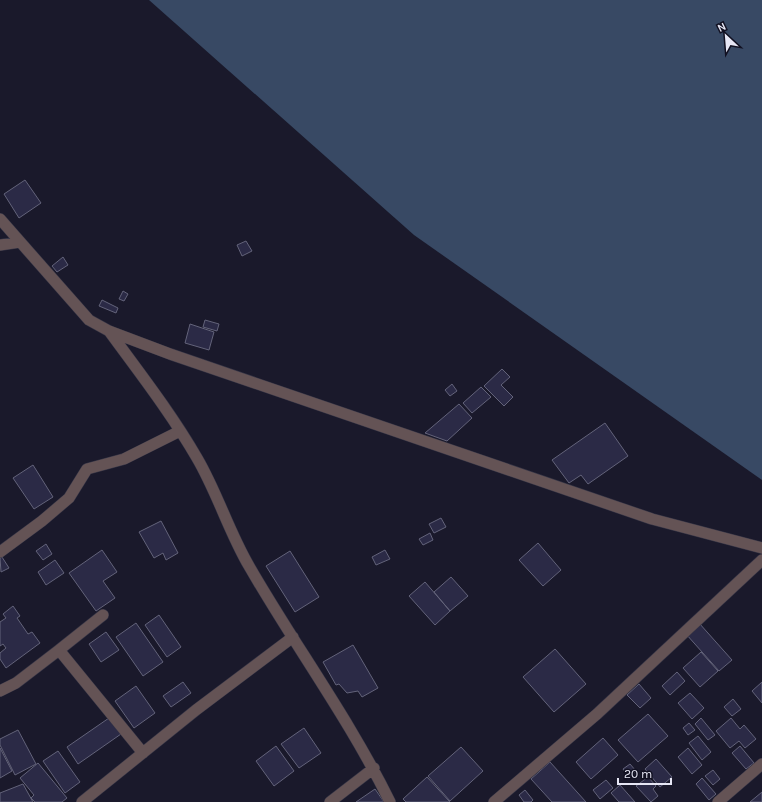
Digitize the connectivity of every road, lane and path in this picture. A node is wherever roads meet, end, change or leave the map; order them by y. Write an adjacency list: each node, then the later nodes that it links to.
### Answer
1 (0, 219): 2 (street)
2 (20, 242): 3 (street); 4 (street)
3 (0, 245)
4 (109, 331): 5 (street); 6 (street)
5 (180, 431): 7 (street); 10 (street)
6 (762, 548)
7 (0, 552)
8 (762, 560): 19 (street)
9 (103, 615): 11 (street)
10 (294, 636): 13 (street); 15 (street)
11 (59, 650): 12 (street); 13 (street)
12 (0, 691)
13 (143, 754): 16 (street)
14 (762, 764): 20 (street)
15 (374, 768): 17 (street); 18 (street)
16 (82, 802)
17 (330, 802)
18 (390, 802)
19 (494, 802)
20 (718, 802)

